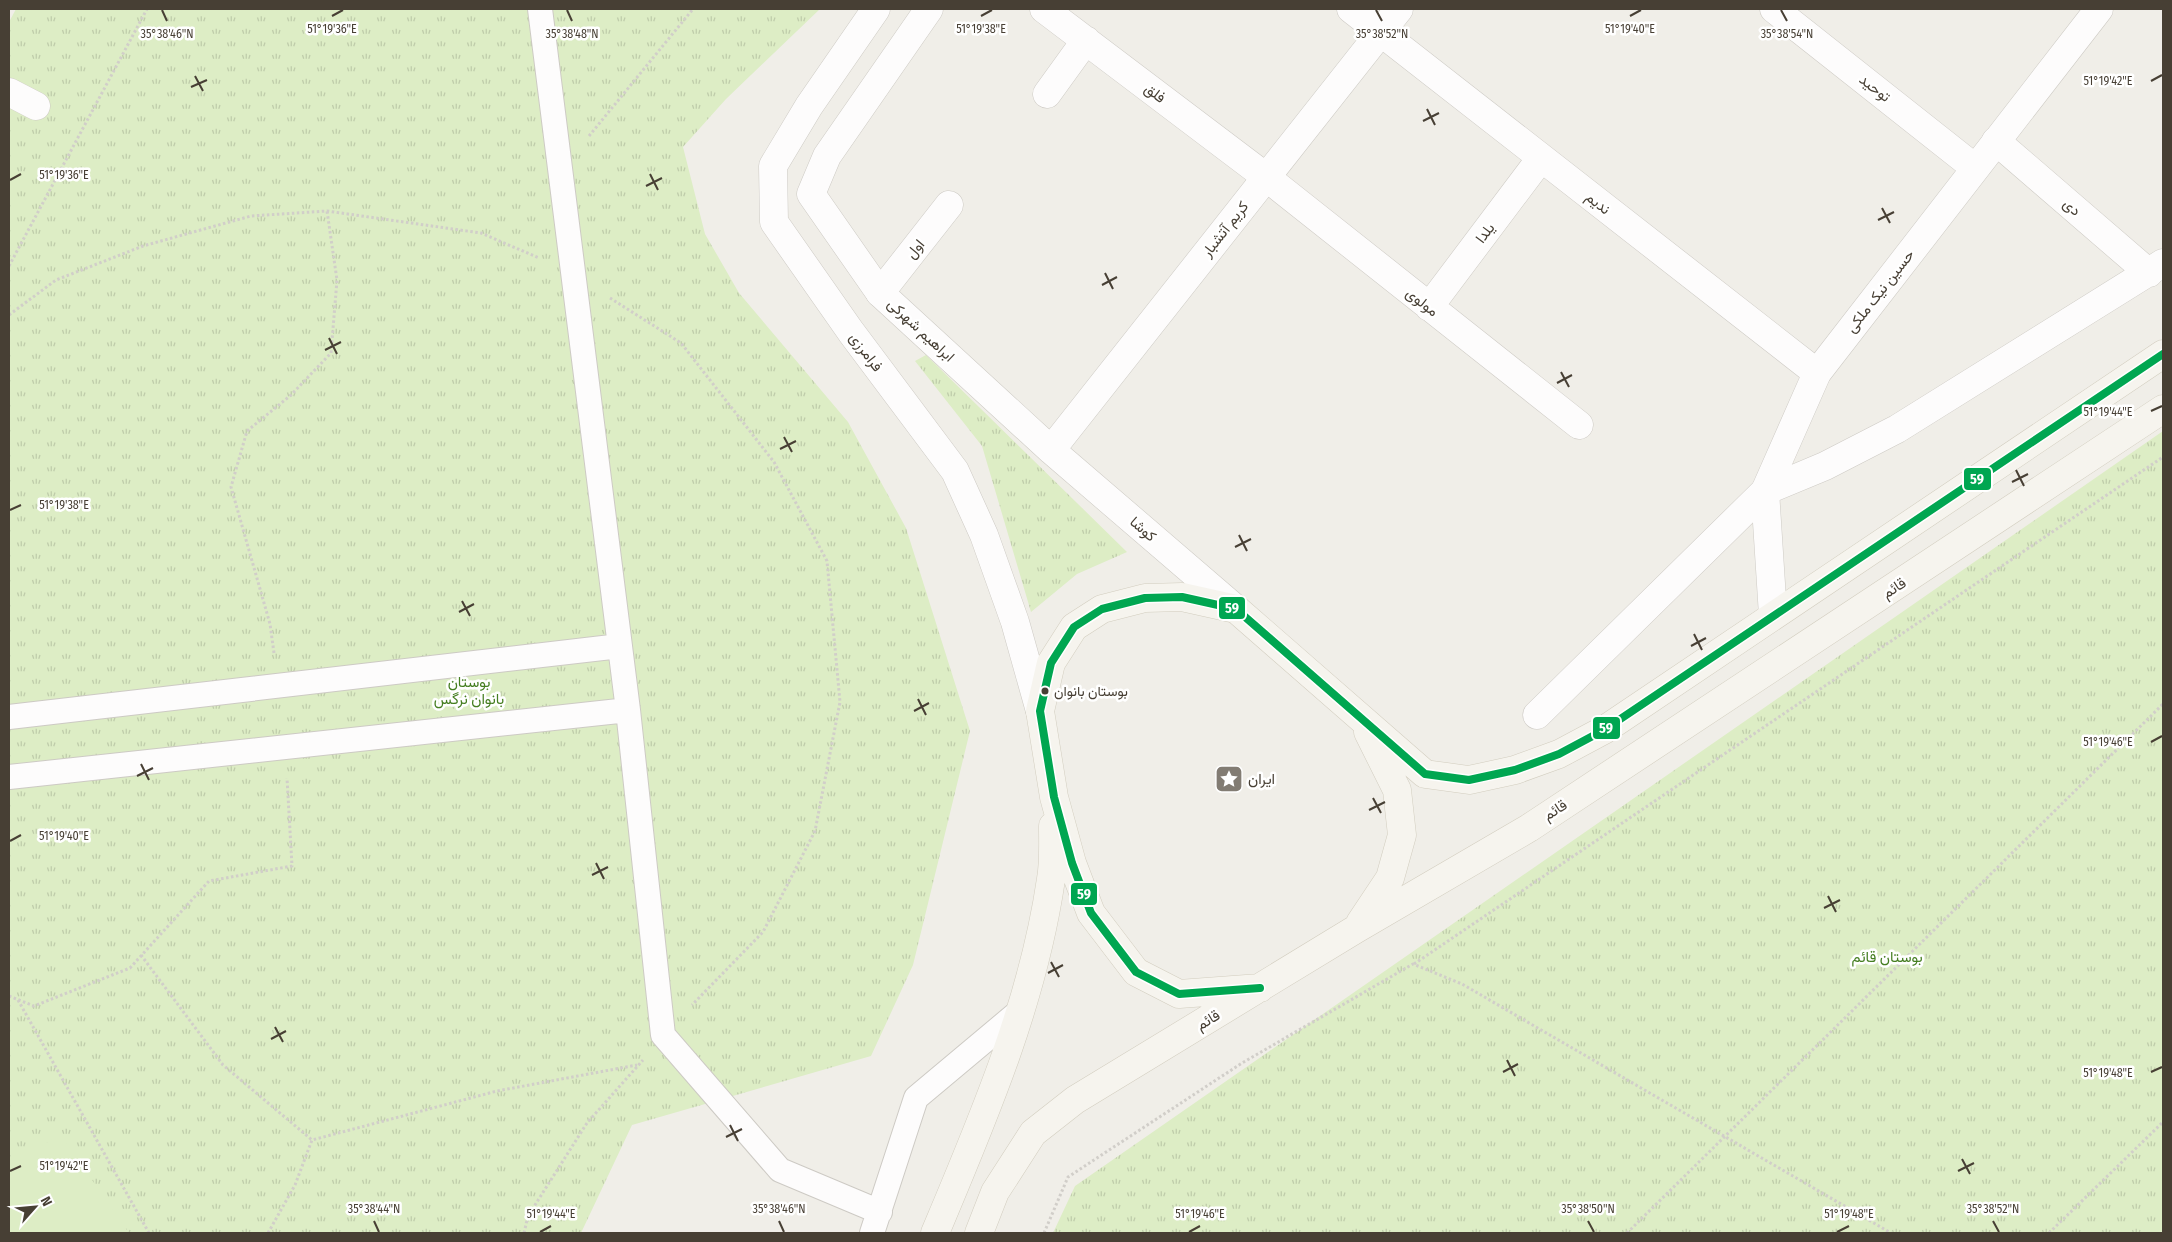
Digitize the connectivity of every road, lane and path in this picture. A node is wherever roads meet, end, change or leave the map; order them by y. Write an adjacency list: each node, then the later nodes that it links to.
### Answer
1 (147, 9): 23 (path)
2 (540, 9): 19 (lane)
3 (693, 9): 19 (path)
4 (876, 9): 42 (street, فرامرزی)
5 (929, 9): 26 (street, ابراهیم شهرکی)
6 (1044, 9): 12 (street, فلق)
7 (1352, 9): 11 (street, ندیم)
8 (1399, 9): 11 (street, کریم آتشبار)
9 (1774, 9): 18 (street, توحید)
10 (2099, 9): 16 (street, حسین نیک ملکی)
11 (1381, 32): 17 (street, ندیم); 20 (street, کریم آتشبار)
12 (1086, 40): 14 (street); 20 (street, فلق)
13 (9, 92): 15 (street)
14 (1047, 94)
15 (36, 106)
16 (1996, 142): 18 (street, حسین نیک ملکی); 24 (street, دی)
17 (1541, 158): 27 (street, یلدا); 30 (street, ندیم)
18 (1975, 168): 30 (street, حسین نیک ملکی)
19 (561, 171): 25 (lane)
20 (1266, 177): 27 (street, مولوی); 33 (street, کریم آتشبار)
21 (949, 206): 26 (street, اول)
22 (327, 211): 25 (path); 28 (path); 39 (path)
23 (9, 266)
24 (2156, 268): 35 (street)
25 (574, 274): 38 (lane); 56 (path)
26 (880, 292): 33 (street, ابراهیم شهرکی)
27 (1429, 307): 32 (street, مولوی)
28 (9, 315)
29 (2163, 354): 37 (main road)
30 (1817, 373): 35 (street, حسین نیک ملکی)
31 (2163, 409): 49 (main road, قائم)
32 (1579, 425)
33 (1051, 450): 36 (street, کوشا)
34 (2163, 457): 51 (path)
35 (1764, 491): 37 (street, حسین نیک ملکی); 43 (street)
36 (1236, 609): 42 (main road); 45 (main road)
37 (1773, 615): 45 (main road)
38 (620, 646): 39 (lane); 41 (lane)
39 (278, 686): 44 (lane)
40 (2163, 704): 59 (path)
41 (628, 710): 46 (lane); 56 (lane)
42 (1040, 710): 48 (main road)
43 (1538, 715)
44 (9, 717)
45 (1362, 719): 49 (main road)
46 (286, 746): 47 (lane); 50 (path)
47 (9, 777)
48 (1054, 797): 52 (main road); 55 (main road)
49 (1356, 929): 52 (main road, قائم)
50 (141, 955): 54 (path); 60 (path)
51 (1413, 964): 59 (path); 68 (path)
52 (1260, 988): 67 (main road, قائم)
53 (9, 996): 54 (path)
54 (18, 1000): 62 (path)
55 (1021, 1010): 61 (lane); 66 (main road)
56 (664, 1035): 57 (path); 61 (lane)
57 (638, 1065): 60 (path); 64 (path)
58 (2163, 1122): 71 (path)
59 (1725, 1137): 69 (path); 70 (path)
60 (312, 1140): 63 (path)
61 (880, 1212): 65 (lane)
62 (149, 1233)
63 (268, 1233)
64 (524, 1233)
65 (872, 1233)
66 (935, 1233)
67 (979, 1233)
68 (1044, 1233)
69 (1627, 1233)
70 (1891, 1233)
71 (2049, 1233)

